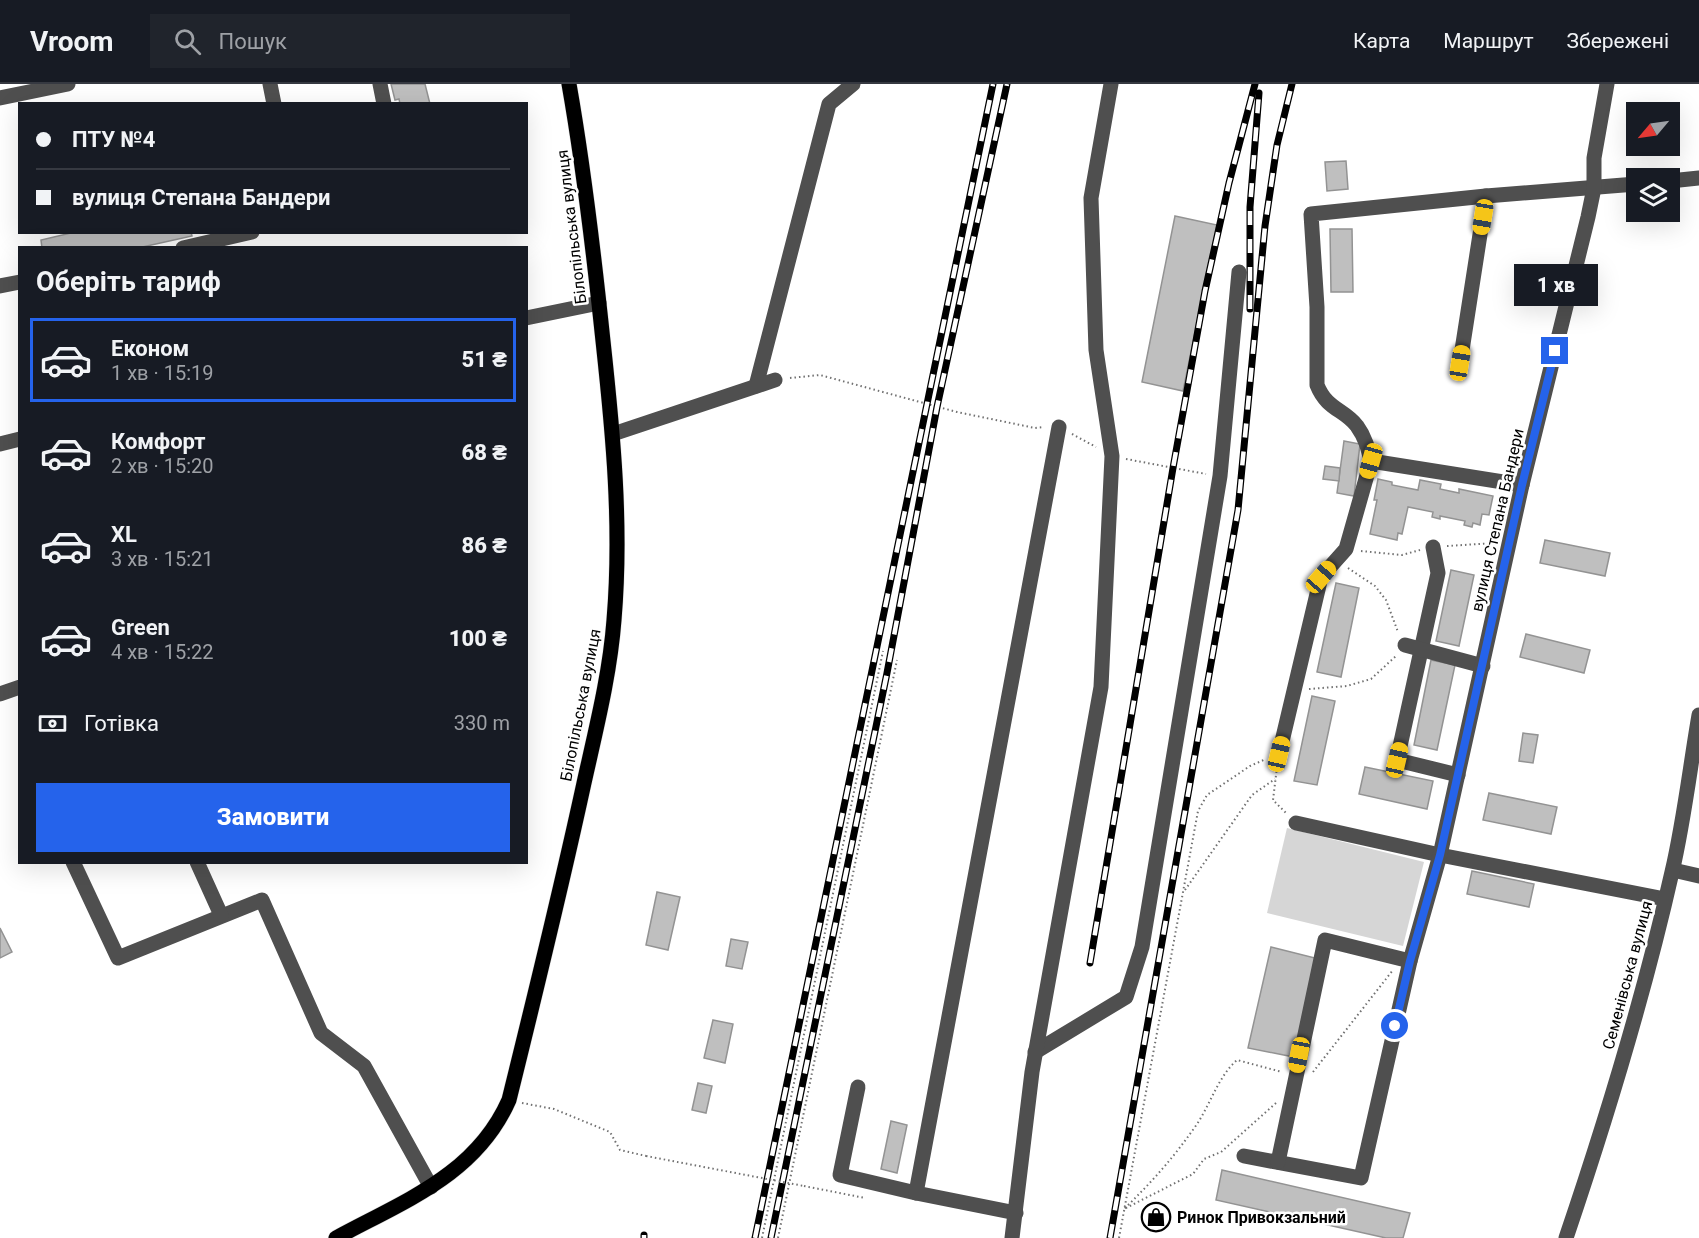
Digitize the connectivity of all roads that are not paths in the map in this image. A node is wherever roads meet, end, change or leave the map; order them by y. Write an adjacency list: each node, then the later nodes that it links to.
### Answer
1 (68, 84): 8 (street)
2 (270, 84): 9 (street)
3 (380, 84): 10 (street)
4 (569, 84): 21 (main road, Білопільська вулиця)
5 (853, 84): 25 (street)
6 (1111, 84): 50 (street)
7 (1607, 84): 14 (street, вулиця Степана Бандери)
8 (0, 98)
9 (274, 102)
10 (384, 102)
11 (1699, 178): 12 (street)
12 (1680, 180)
13 (1626, 185): 14 (street)
14 (1594, 188): 15 (street); 31 (street, вулиця Степана Бандери)
15 (1486, 196): 23 (street); 30 (street)
16 (243, 234): 17 (street)
17 (192, 246)
18 (1239, 272): 50 (street)
19 (18, 282): 20 (street)
20 (0, 286)
21 (599, 303): 22 (street); 27 (main road, Білопільська вулиця)
22 (528, 318)
23 (1460, 363)
24 (775, 380): 25 (street)
25 (756, 386): 27 (street)
26 (1059, 427): 55 (street)
27 (613, 434): 54 (main road, Білопільська вулиця)
28 (18, 440): 29 (street)
29 (0, 444)
30 (1371, 461): 31 (street); 39 (street)
31 (1522, 485): 35 (street, вулиця Степана Бандери)
32 (1433, 547): 34 (street)
33 (1405, 645): 34 (street)
34 (1421, 650): 35 (street); 40 (street)
35 (1483, 666): 40 (street, вулиця Степана Бандери)
36 (18, 688): 37 (street)
37 (0, 694)
38 (1699, 715): 45 (street, Семенівська вулиця)
39 (1279, 754)
40 (1458, 775): 42 (street, вулиця Степана Бандери)
41 (1296, 823): 42 (street)
42 (1440, 855): 47 (street); 49 (street, вулиця Степана Бандери)
43 (74, 864): 48 (street)
44 (198, 864): 48 (street)
45 (1673, 870): 46 (street); 47 (street, Семенівська вулиця)
46 (1699, 876)
47 (1665, 899): 59 (street, Семенівська вулиця)
48 (221, 915): 54 (street)
49 (1406, 960): 53 (street, вулиця Степана Бандери); 53 (street)
50 (1035, 1052): 56 (street)
51 (858, 1087): 55 (street)
52 (1244, 1156): 53 (street)
53 (1278, 1162)
54 (431, 1187): 57 (main road, Білопільська вулиця)
55 (916, 1193): 56 (street)
56 (1016, 1213): 58 (street)
57 (336, 1238)
58 (1012, 1238)
59 (1566, 1238)

